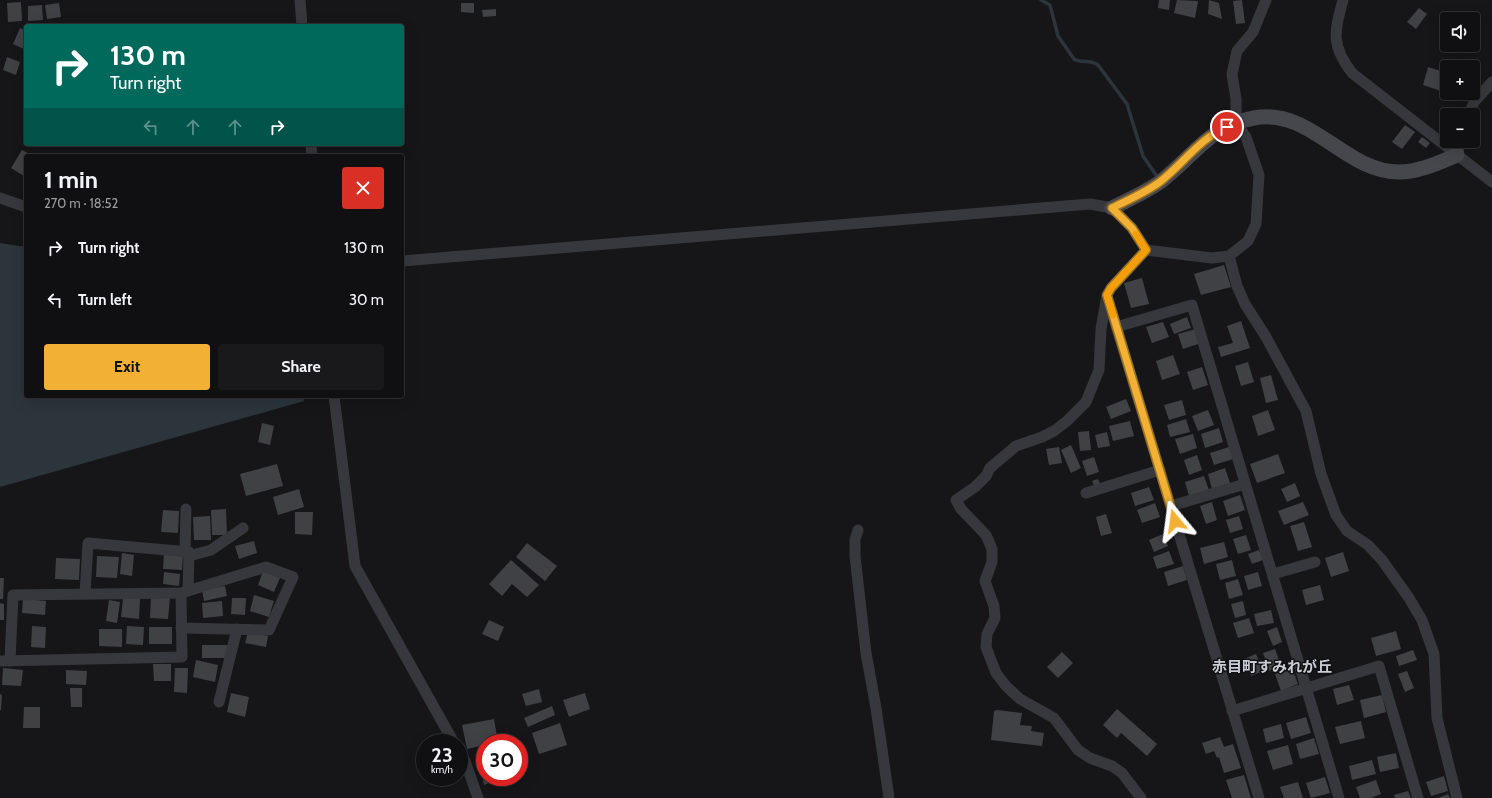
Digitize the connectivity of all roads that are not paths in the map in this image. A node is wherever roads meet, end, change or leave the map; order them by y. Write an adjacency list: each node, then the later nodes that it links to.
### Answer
1 (300, 0): 4 (street)
2 (1266, 0): 7 (street)
3 (1343, 0): 8 (street)
4 (302, 24)
5 (1492, 82): 6 (street)
6 (1472, 108)
7 (1236, 123): 9 (street); 13 (street); 15 (street)
8 (1440, 135)
9 (1459, 148): 10 (street)
10 (1492, 182)
11 (0, 198): 12 (street)
12 (24, 206)
13 (1112, 208): 14 (street); 16 (street)
14 (1146, 250): 15 (street); 17 (street)
15 (1229, 256): 46 (street)
16 (404, 261)
17 (1107, 295): 18 (street); 42 (street)
18 (1116, 327): 20 (street); 21 (street)
19 (334, 398): 38 (street)
20 (1160, 470): 22 (street); 23 (street)
21 (1245, 484): 23 (street); 29 (street)
22 (1086, 493)
23 (1171, 506): 37 (street)
24 (186, 509): 27 (street)
25 (243, 528): 27 (street)
26 (858, 530): 41 (street)
27 (187, 554): 30 (street); 31 (street)
28 (1315, 562): 29 (street)
29 (1272, 574): 35 (street)
30 (184, 592): 31 (street); 32 (street); 33 (street)
31 (85, 594): 34 (street)
32 (181, 628): 33 (street); 34 (street)
33 (236, 629): 36 (street)
34 (5, 661)
35 (1306, 688): 37 (street); 44 (street); 45 (street)
36 (219, 702)
37 (1232, 711): 43 (street)
38 (449, 734)
39 (468, 770): 40 (street)
40 (478, 798)
41 (889, 798)
42 (1141, 798)
43 (1259, 798)
44 (1339, 798)
45 (1418, 798)
46 (1457, 798)

